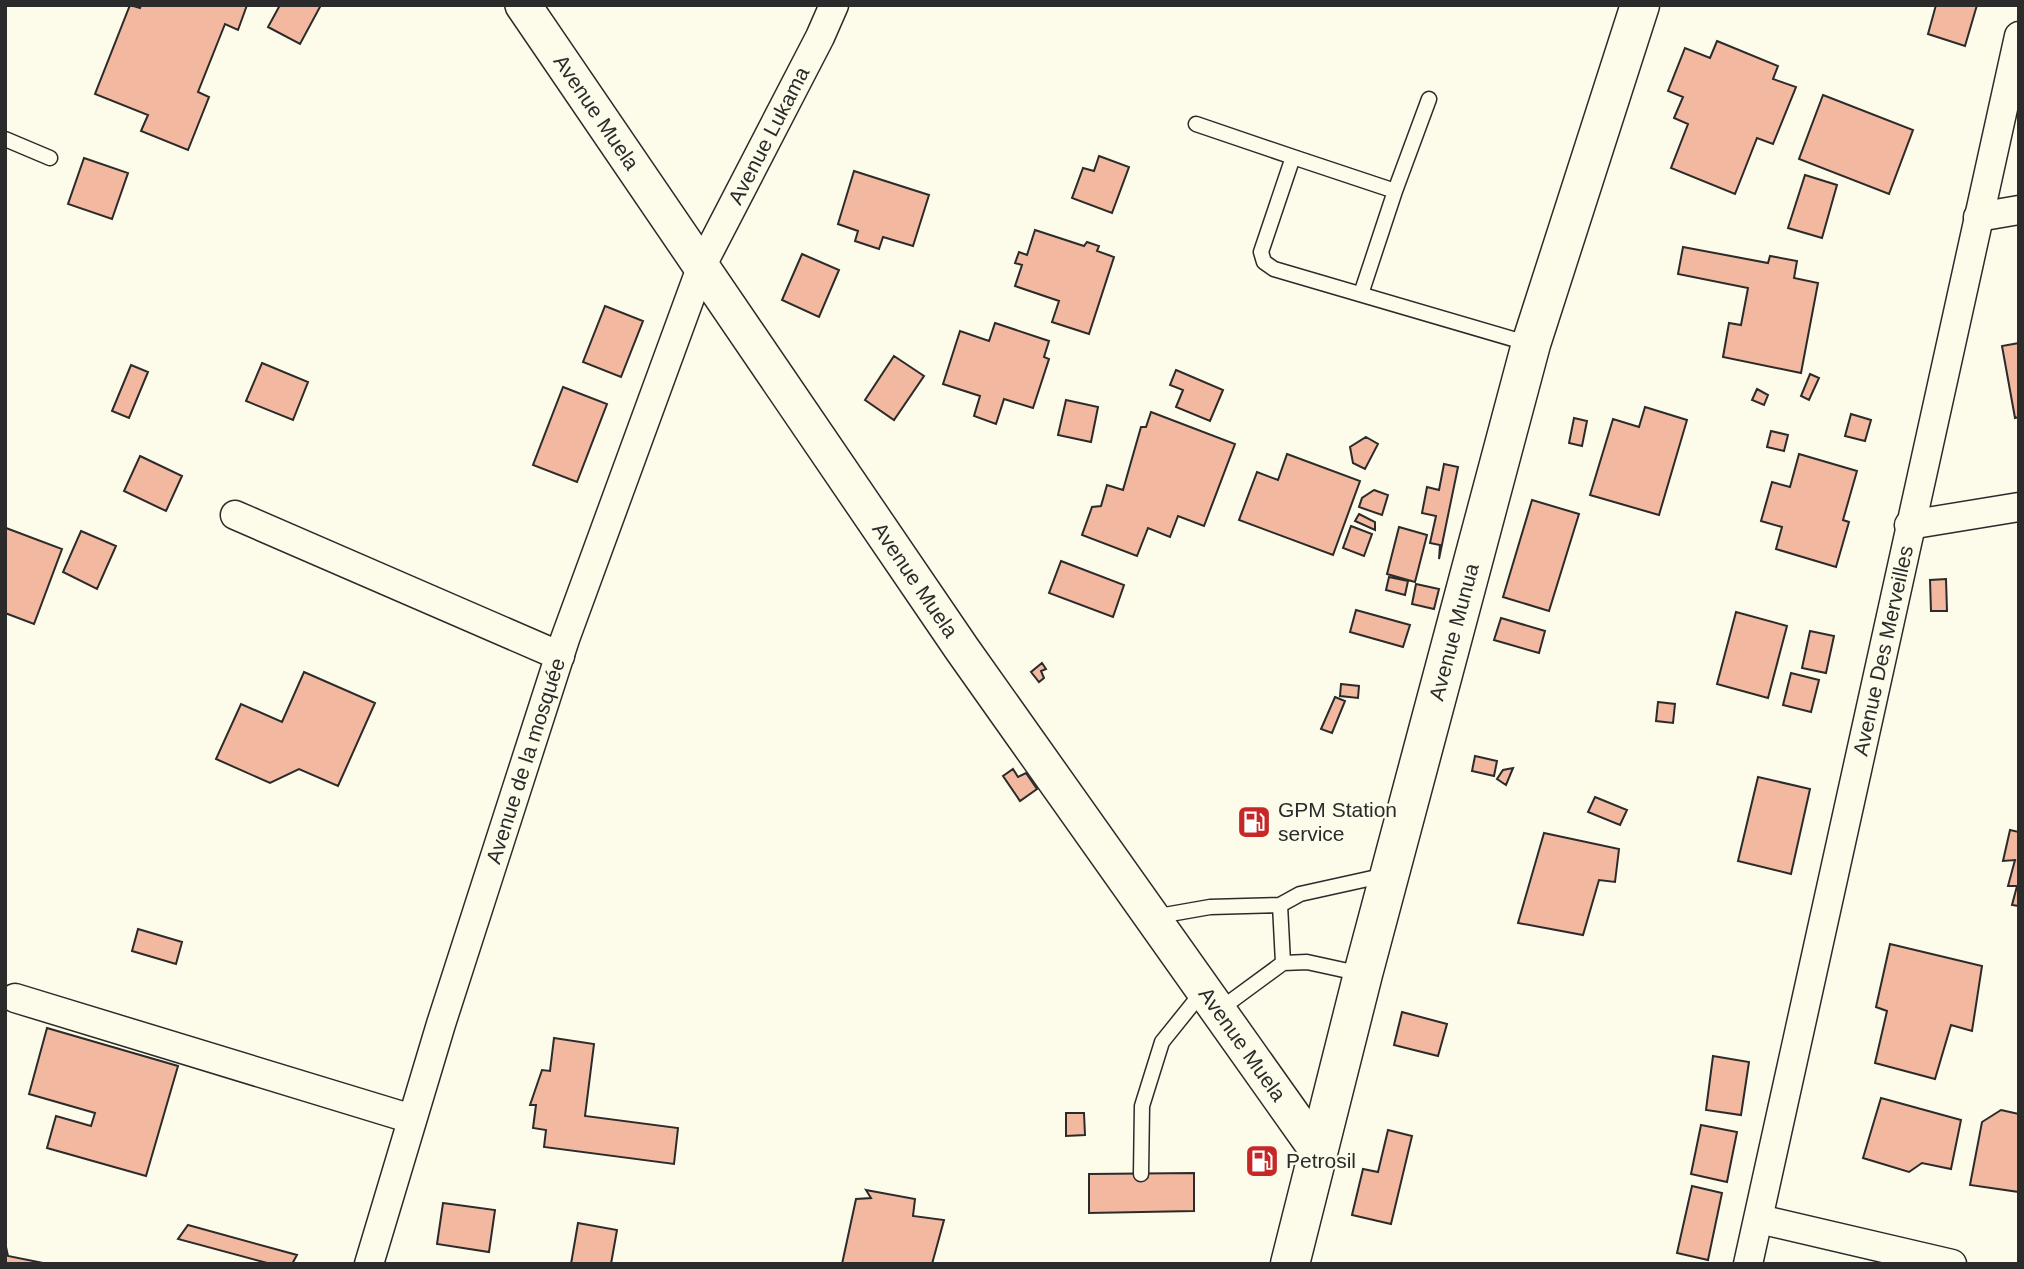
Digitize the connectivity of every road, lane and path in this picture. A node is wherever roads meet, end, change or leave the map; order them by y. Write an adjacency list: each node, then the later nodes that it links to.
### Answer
1 (523, 5): 13 (street, Avenue Muela)
2 (834, 5): 13 (street, Avenue Lukama)
3 (1640, 5): 15 (main road, Avenue Munua)
4 (2019, 36): 12 (street, Avenue Des Merveilles)
5 (1429, 99): 10 (lane)
6 (1196, 124): 8 (lane)
7 (5, 139): 9 (lane)
8 (1293, 157): 10 (lane); 14 (lane)
9 (50, 158)
10 (1395, 191): 14 (lane)
11 (2019, 210): 12 (street)
12 (1979, 217): 18 (street, Avenue Des Merveilles)
13 (702, 265): 19 (street, Avenue de la mosquée); 22 (street, Avenue Muela)
14 (1361, 294): 15 (lane)
15 (1531, 344): 20 (main road, Avenue Munua)
16 (2019, 507): 18 (street)
17 (235, 515): 19 (street)
18 (1909, 525): 30 (street, Avenue Des Merveilles)
19 (560, 656): 27 (street, Avenue de la mosquée)
20 (1391, 874): 21 (lane); 24 (main road, Avenue Munua)
21 (1280, 905): 22 (lane); 23 (lane)
22 (1152, 917): 26 (street, Avenue Muela)
23 (1283, 962): 24 (lane); 26 (lane)
24 (1363, 974): 28 (main road, Avenue Munua)
25 (15, 999): 27 (street)
26 (1211, 1000): 28 (street, Avenue Muela); 29 (lane)
27 (412, 1118): 31 (street, Avenue de la mosquée)
28 (1317, 1150): 32 (main road, Avenue Munua)
29 (1142, 1174)
30 (1759, 1219): 33 (street, Avenue Des Merveilles); 34 (street)
31 (369, 1264)
32 (1290, 1264)
33 (1748, 1264)
34 (1952, 1264)

